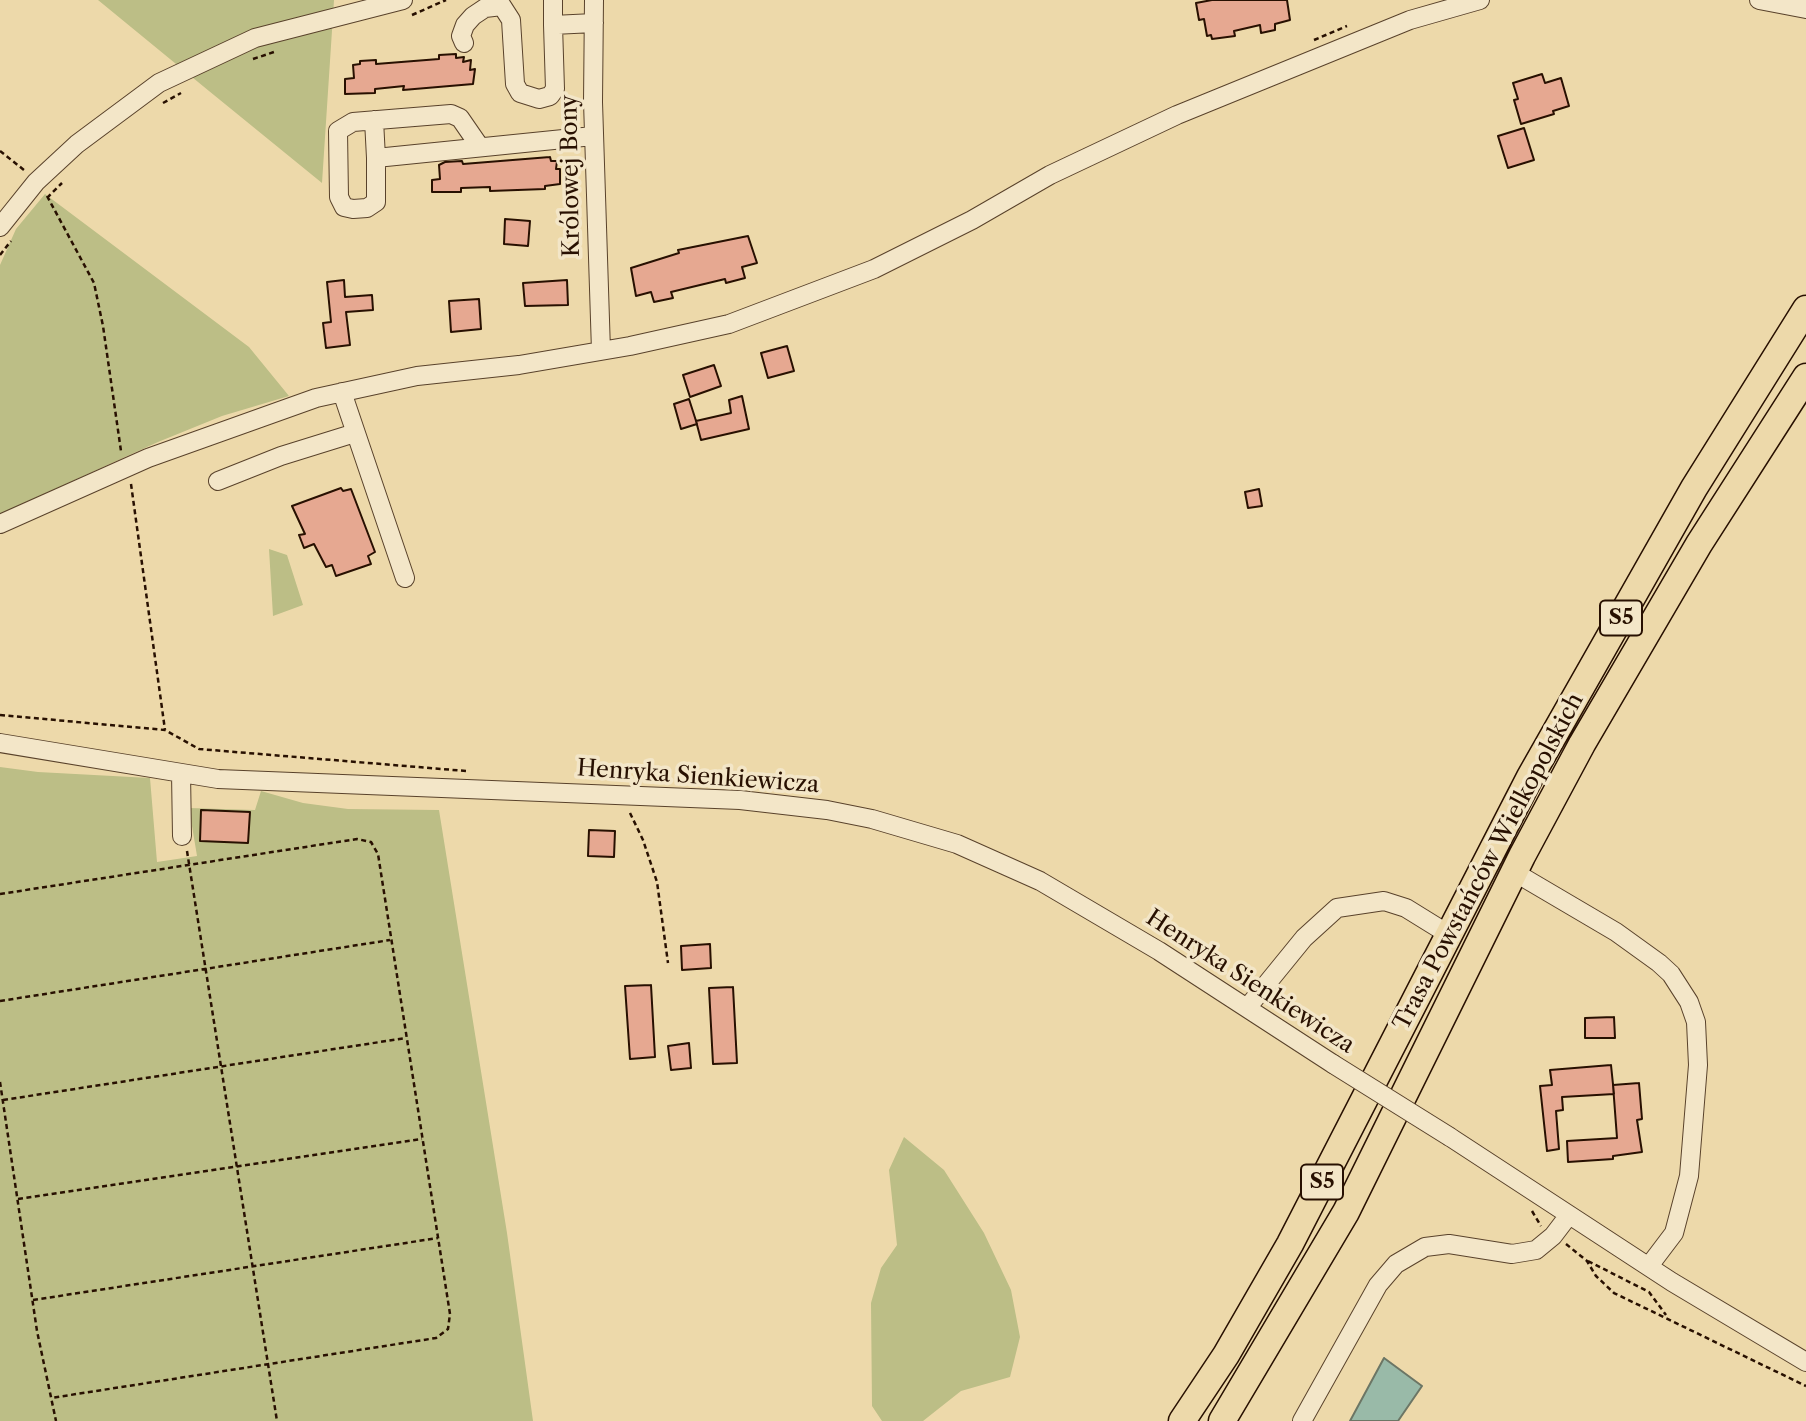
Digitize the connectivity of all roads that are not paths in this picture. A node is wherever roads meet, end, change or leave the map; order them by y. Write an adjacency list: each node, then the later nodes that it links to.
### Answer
1 (552, 0): 8 (street)
2 (594, 0): 7 (street, Królowej Bony)
3 (1480, 0): 16 (street)
4 (1759, 0): 6 (street)
5 (405, 8): 14 (street)
6 (1806, 9)
7 (594, 23): 8 (street); 11 (street, Królowej Bony)
8 (554, 25): 9 (street)
9 (464, 43)
10 (374, 120): 12 (street); 13 (street); 13 (street)
11 (593, 136): 12 (street); 16 (street, Królowej Bony)
12 (480, 147): 13 (street)
13 (376, 158)
14 (7, 232)
15 (1806, 309): 27 (highway, Trasa Powstańców Wielkopolskich / S5)
16 (601, 351): 18 (street)
17 (1806, 377): 26 (highway, Trasa Powstańców Wielkopolskich / S5)
18 (342, 392): 19 (street); 21 (street)
19 (355, 433): 20 (street); 22 (street)
20 (218, 481)
21 (0, 524)
22 (405, 578)
23 (0, 743): 24 (street, Henryka Sienkiewicza)
24 (181, 773): 25 (street); 28 (street, Henryka Sienkiewicza)
25 (183, 836)
26 (1514, 872): 30 (street); 33 (highway, Trasa Powstańców Wielkopolskich / S5)
27 (1447, 934): 28 (street); 32 (highway, Trasa Powstańców Wielkopolskich / S5)
28 (1247, 1008): 29 (street, Henryka Sienkiewicza, bridge)
29 (1569, 1215): 30 (street, Henryka Sienkiewicza); 34 (street)
30 (1649, 1266): 31 (street, Henryka Sienkiewicza)
31 (1806, 1362)
32 (1182, 1421)
33 (1222, 1421)
34 (1302, 1421)

